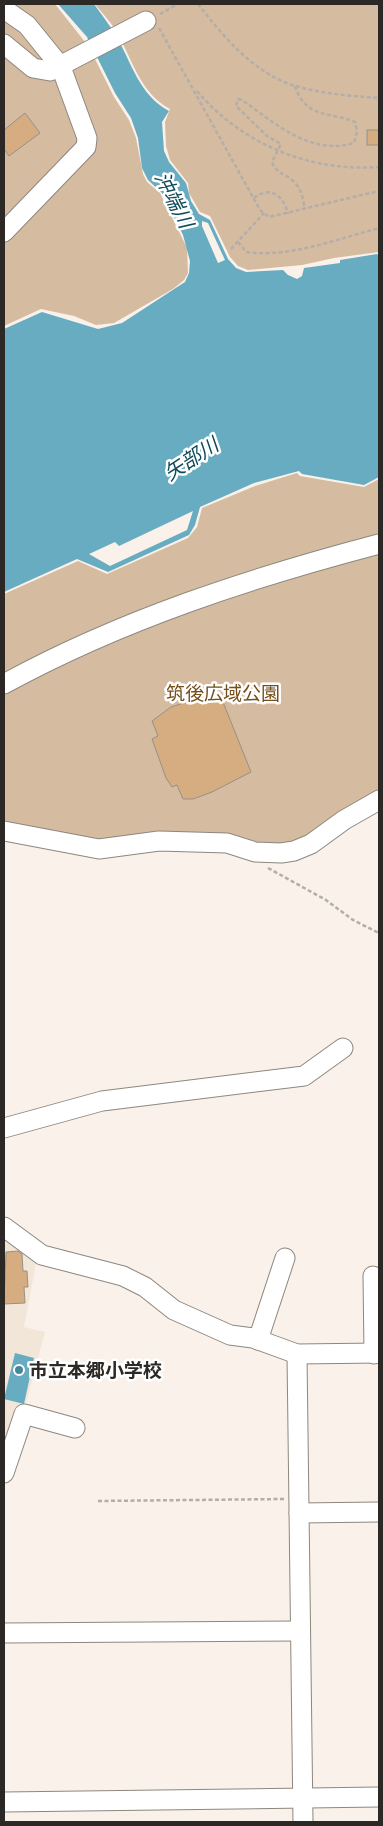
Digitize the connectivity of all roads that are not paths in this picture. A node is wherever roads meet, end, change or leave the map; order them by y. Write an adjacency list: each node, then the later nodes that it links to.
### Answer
1 (4, 9): 4 (street)
2 (152, 21): 4 (street)
3 (4, 44): 4 (street)
4 (66, 64): 5 (street)
5 (4, 232): 6 (street)
6 (4, 238)
7 (379, 544): 8 (street)
8 (4, 684)
9 (379, 800): 10 (street)
10 (4, 831)
11 (343, 1048): 12 (street)
12 (4, 1128)
13 (4, 1227): 16 (street)
14 (286, 1258): 16 (street)
15 (373, 1276): 18 (street)
16 (258, 1340): 17 (street)
17 (297, 1354): 18 (street); 21 (street)
18 (377, 1354)
19 (75, 1428): 20 (street)
20 (4, 1473)
21 (299, 1506): 22 (street); 23 (street)
22 (379, 1512)
23 (300, 1631): 24 (street); 25 (street)
24 (4, 1633)
25 (302, 1797): 26 (street); 27 (street); 28 (street)
26 (379, 1797)
27 (4, 1802)
28 (302, 1822)

